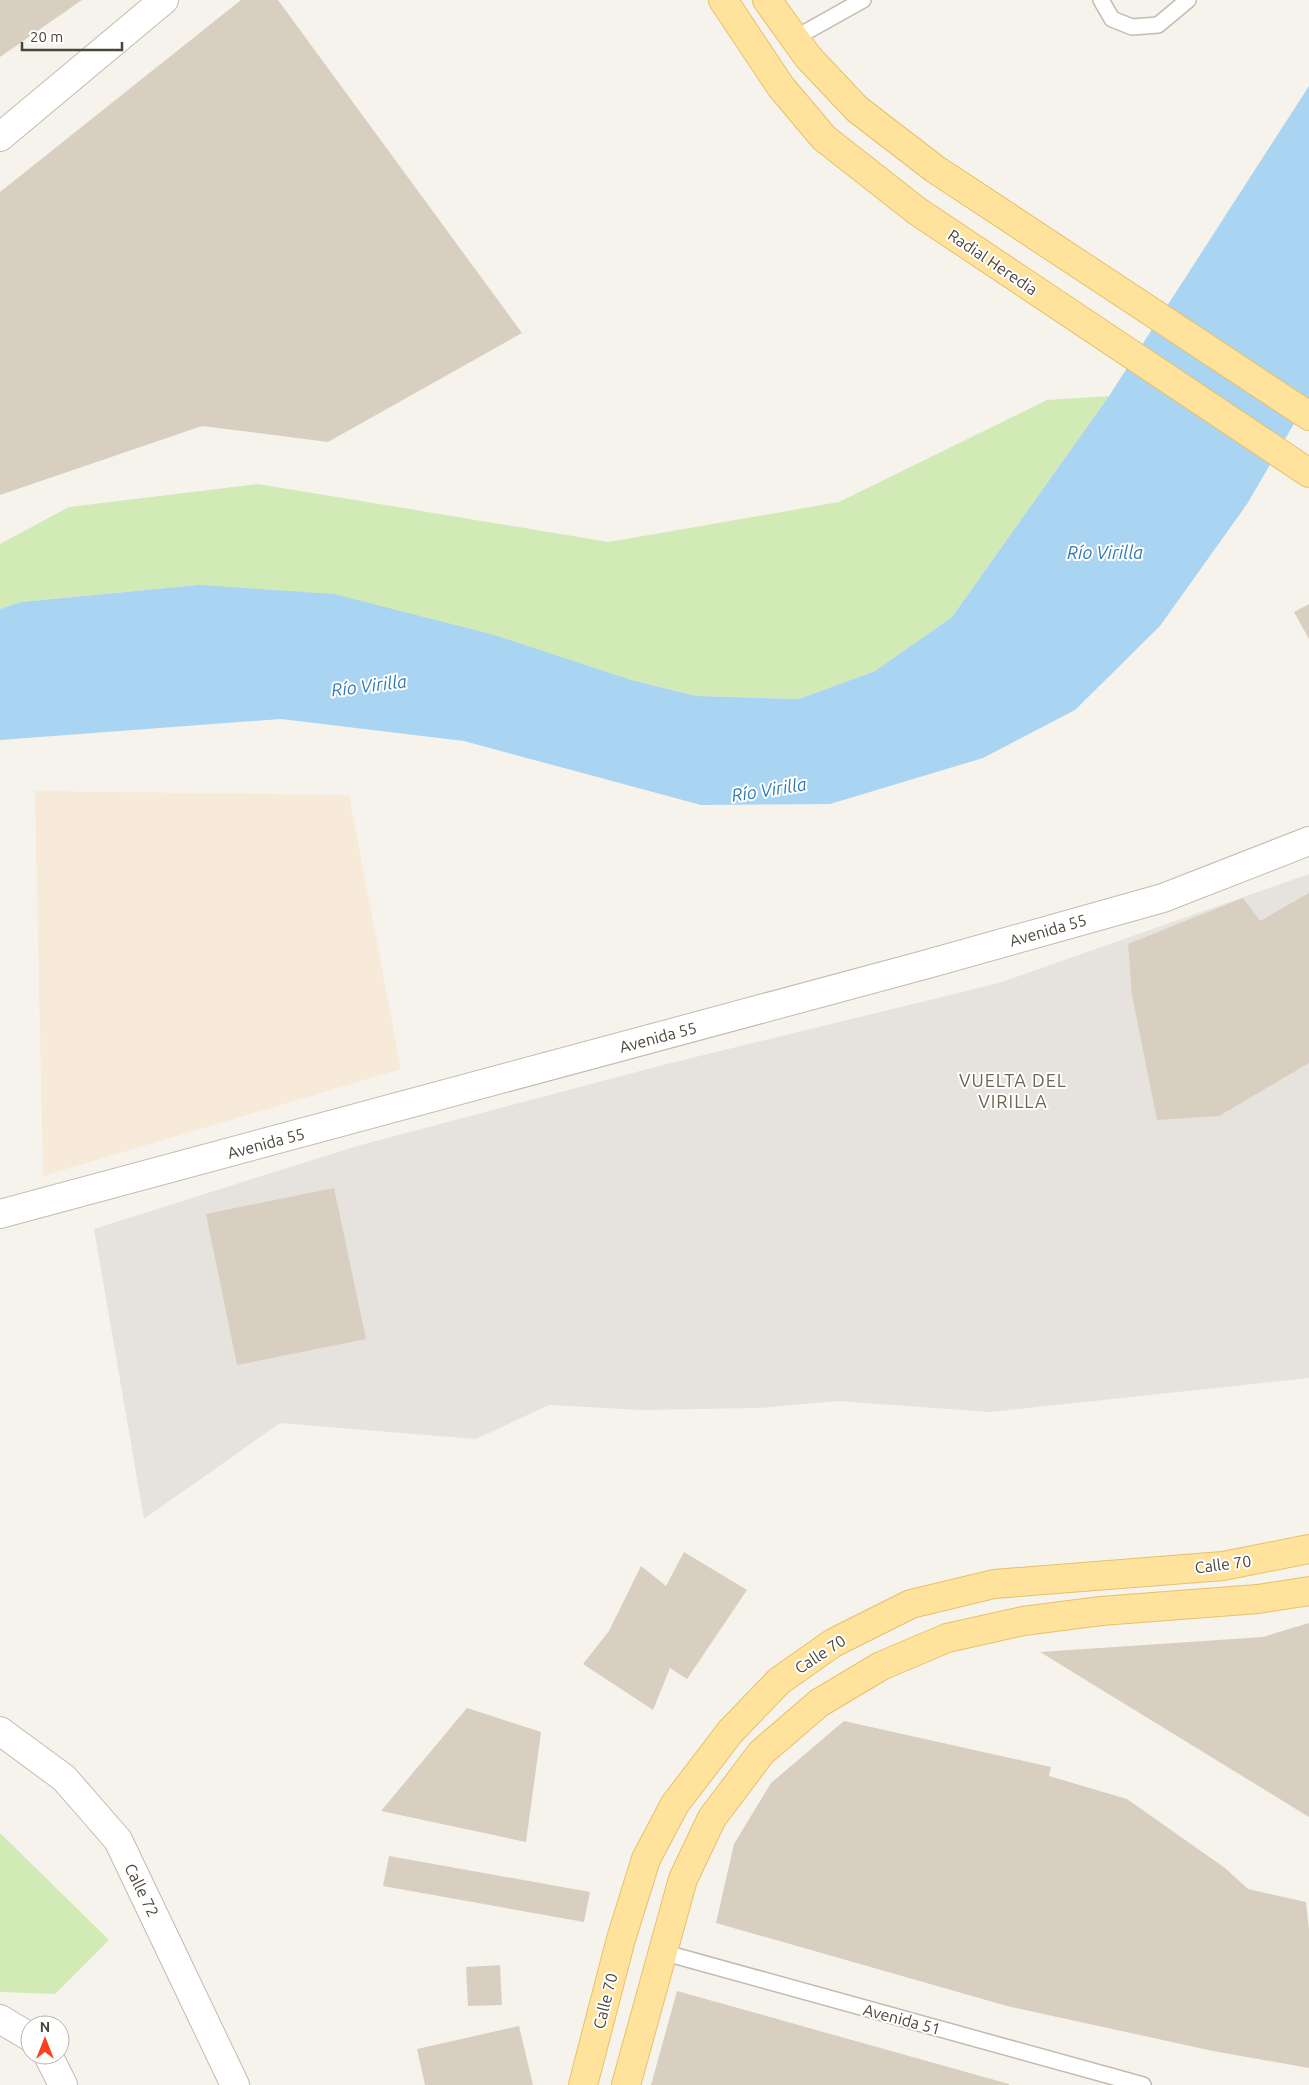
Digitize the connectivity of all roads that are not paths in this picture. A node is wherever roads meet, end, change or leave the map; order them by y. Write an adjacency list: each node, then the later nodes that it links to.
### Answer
1 (164, 0): 8 (street)
2 (723, 0): 10 (main road, Radial Heredia)
3 (768, 0): 7 (main road)
4 (863, 0): 7 (lane)
5 (1101, 0): 6 (lane)
6 (1188, 0)
7 (795, 38): 9 (main road)
8 (0, 137)
9 (1309, 416)
10 (1309, 474)
11 (1309, 841): 12 (street, Avenida 55)
12 (0, 1214)
13 (1309, 1549): 22 (main road, Calle 70)
14 (1309, 1592): 16 (main road)
15 (0, 1731): 21 (street, Calle 72)
16 (662, 1952): 23 (main road); 24 (lane, Avenida 51)
17 (0, 2019): 18 (street)
18 (20, 2031)
19 (53, 2065): 20 (street)
20 (63, 2085)
21 (235, 2085)
22 (583, 2085)
23 (626, 2085)
24 (1143, 2085)

